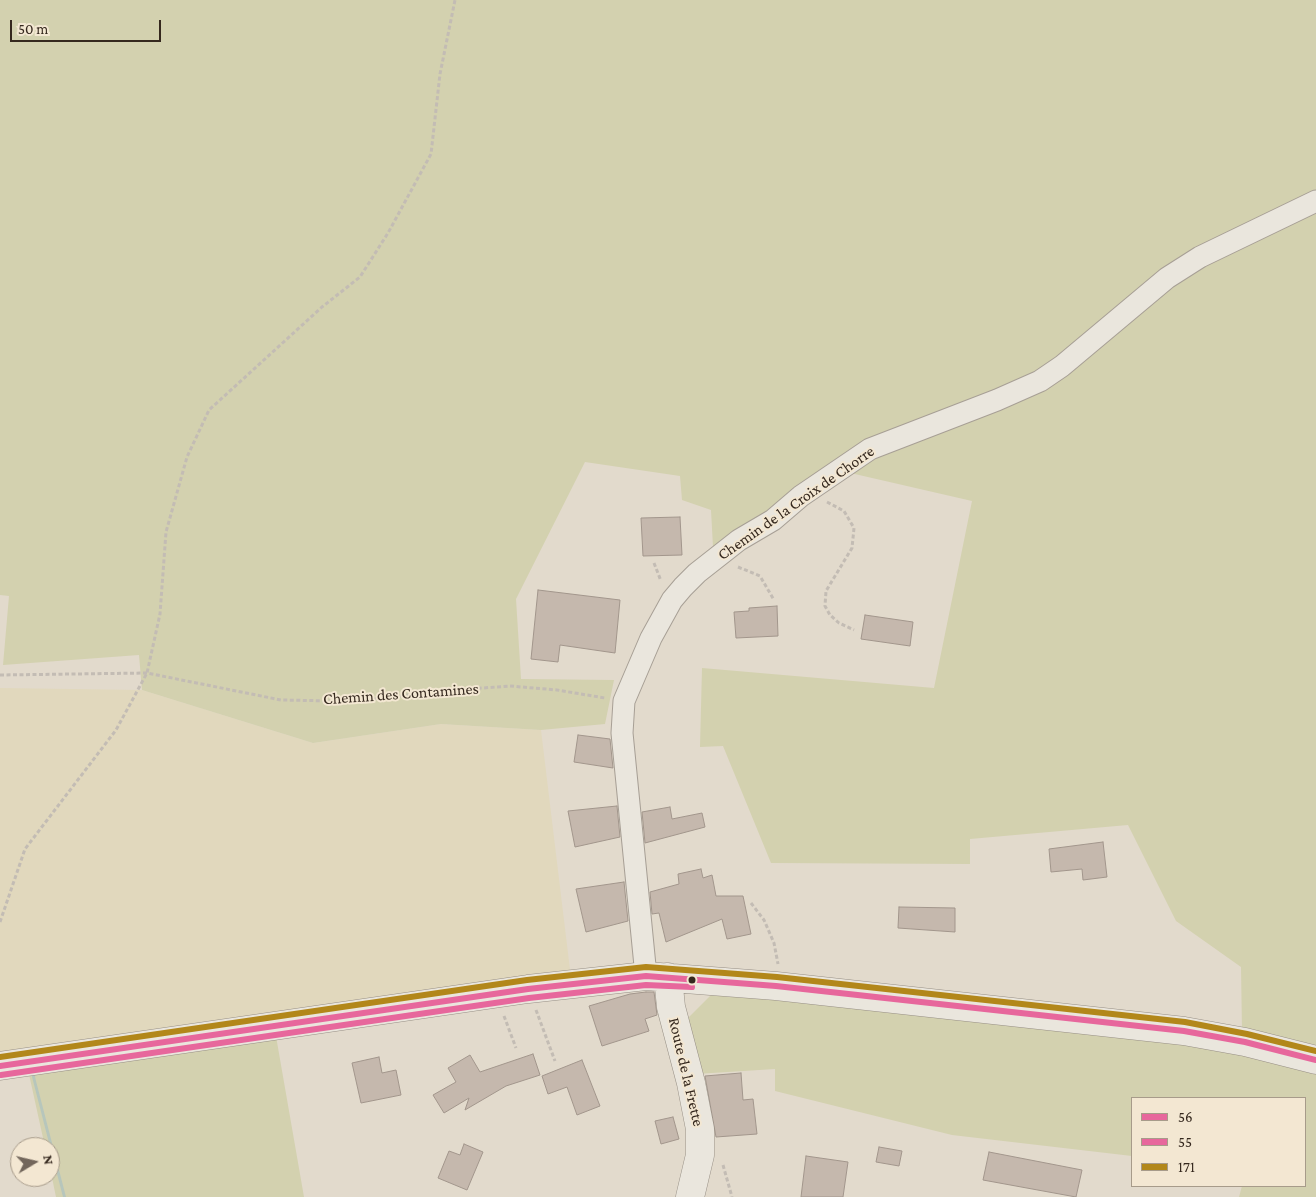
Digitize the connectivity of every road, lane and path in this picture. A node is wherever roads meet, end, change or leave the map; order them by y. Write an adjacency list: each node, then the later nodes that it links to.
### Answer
1 (455, 0): 7 (path)
2 (1316, 201): 3 (street, Chemin de la Croix de Chorre)
3 (801, 496): 4 (street, Chemin de la Croix de Chorre); 6 (path)
4 (711, 562): 5 (path); 9 (street, Chemin de la Croix de Chorre)
5 (774, 600)
6 (854, 630)
7 (147, 673): 8 (path, Chemin des Contamines); 9 (path, Chemin des Contamines); 11 (path)
8 (0, 675)
9 (624, 701): 12 (street, Chemin de la Croix de Chorre)
10 (751, 903): 13 (path)
11 (0, 922)
12 (657, 976): 13 (street); 14 (street); 20 (street, Route de la Frette)
13 (776, 986): 17 (street)
14 (528, 989): 15 (street); 18 (path)
15 (496, 994): 16 (path); 19 (street)
16 (516, 1048)
17 (1316, 1060)
18 (555, 1061)
19 (0, 1066)
20 (690, 1197)

